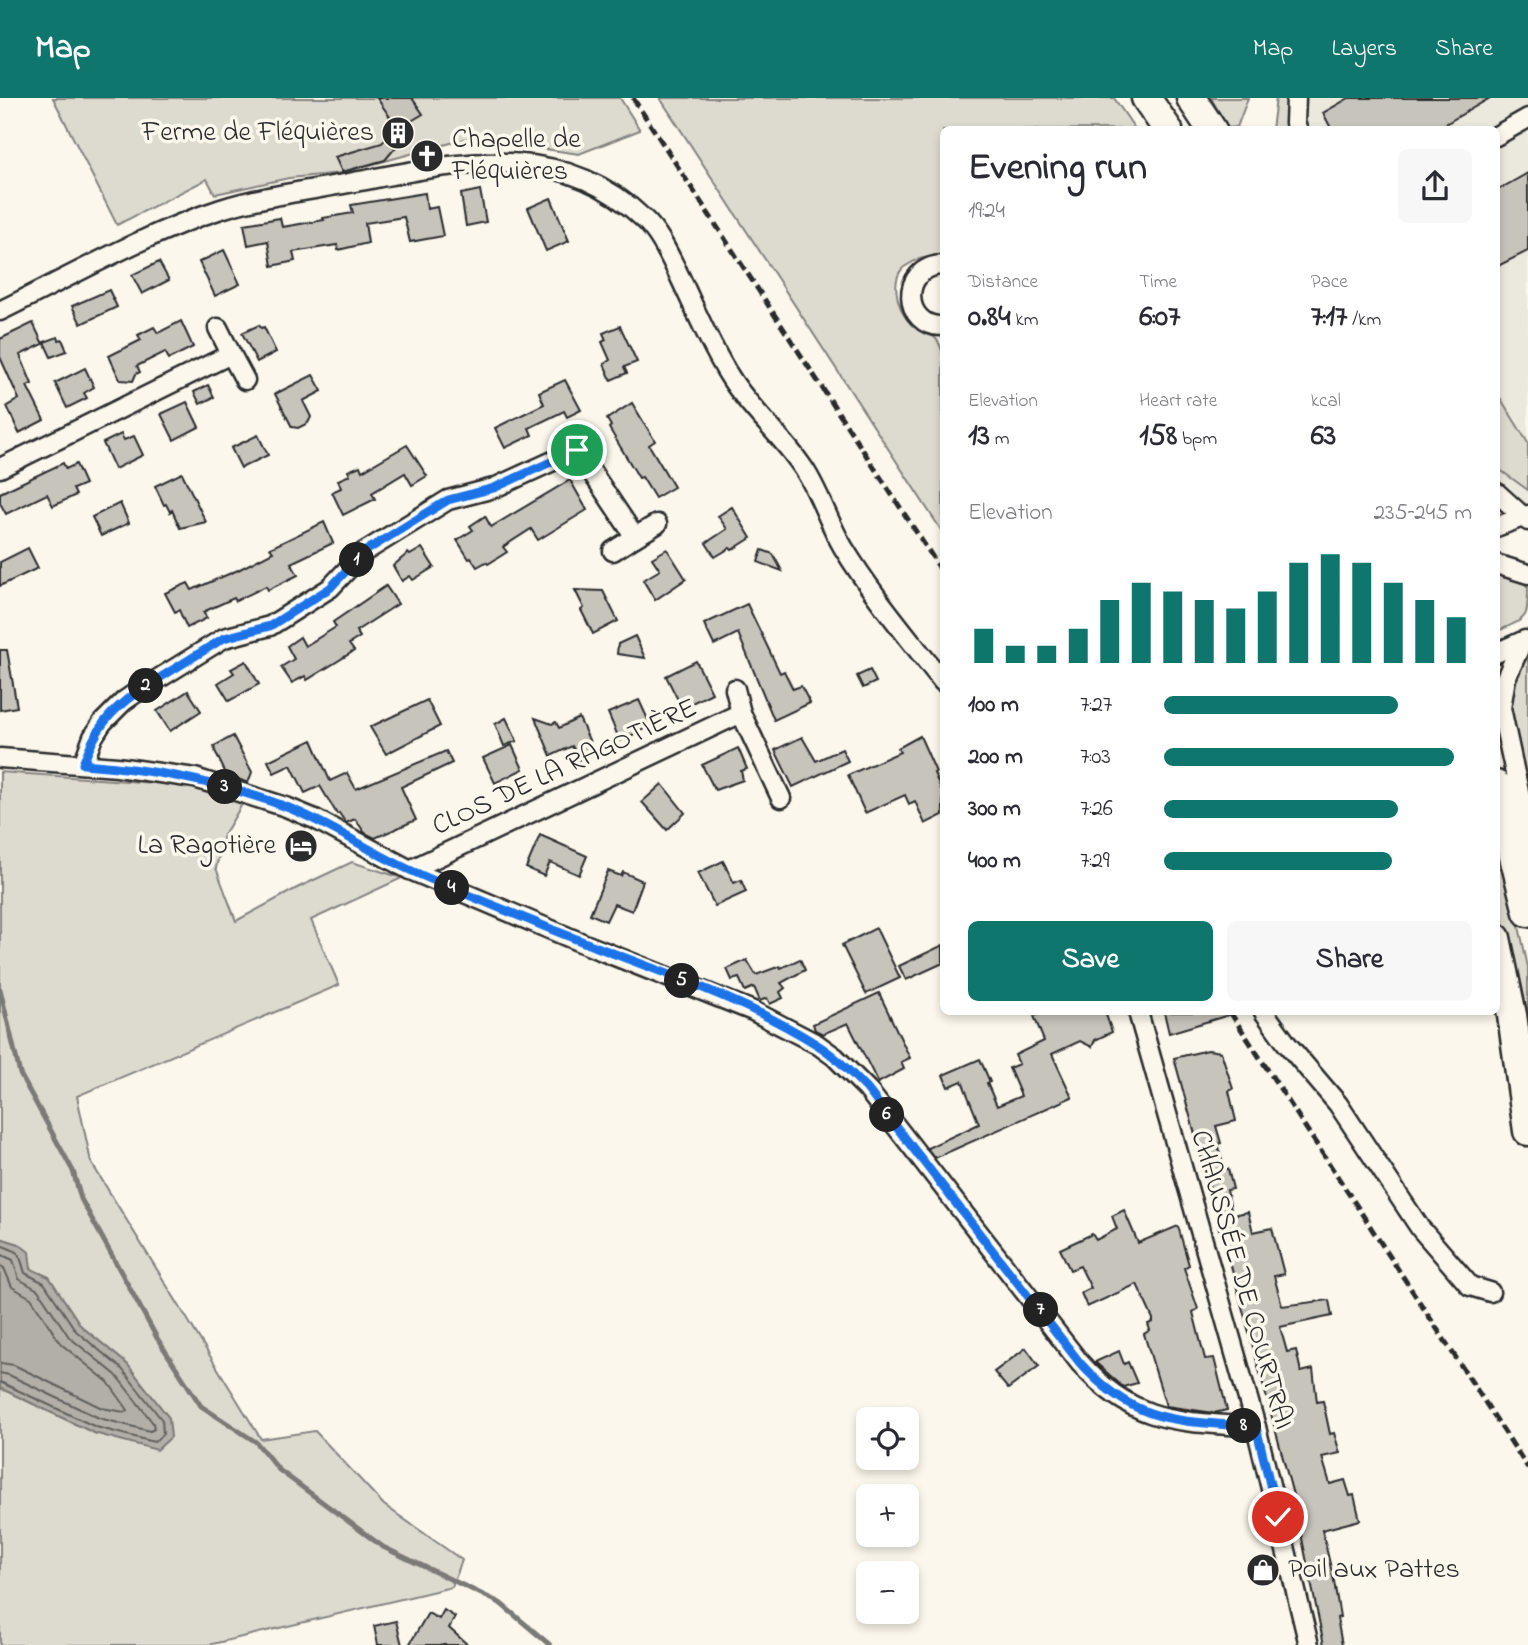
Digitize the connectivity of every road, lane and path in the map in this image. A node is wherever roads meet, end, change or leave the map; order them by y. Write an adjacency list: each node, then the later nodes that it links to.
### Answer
1 (1146, 98): 5 (main road)
2 (1191, 98): 6 (main road)
3 (1296, 98): 7 (street)
4 (1528, 118): 8 (street)
5 (1165, 126)
6 (1209, 126)
7 (1296, 126)
8 (1500, 134)
9 (940, 265): 11 (street)
10 (0, 311): 26 (street)
11 (940, 325)
12 (218, 328): 13 (street)
13 (231, 354): 14 (street); 15 (street)
14 (245, 380)
15 (0, 468)
16 (1500, 495): 17 (street)
17 (1526, 517): 19 (street)
18 (657, 524): 20 (street)
19 (1500, 526)
20 (635, 537): 21 (street); 30 (street)
21 (613, 551)
22 (1500, 565): 23 (street)
23 (1528, 574)
24 (1525, 640): 25 (street); 34 (street)
25 (1500, 651)
26 (940, 678)
27 (735, 689): 28 (street, CLOS DE LA RAGOTIÈRE)
28 (741, 713): 31 (street, CLOS DE LA RAGOTIÈRE); 33 (street, CLOS DE LA RAGOTIÈRE)
29 (0, 758): 30 (street)
30 (83, 764): 33 (street)
31 (781, 799)
32 (1500, 801): 34 (main road)
33 (410, 870): 41 (street)
34 (1519, 875): 35 (main road)
35 (1528, 912)
36 (1500, 957): 39 (main road)
37 (1139, 1015): 41 (street, CHAUSSÉE DE COURTRAI)
38 (1267, 1015): 40 (street)
39 (1528, 1131)
40 (1490, 1292)
41 (1256, 1427): 42 (street, CHAUSSÉE DE COURTRAI)
42 (1309, 1645)

